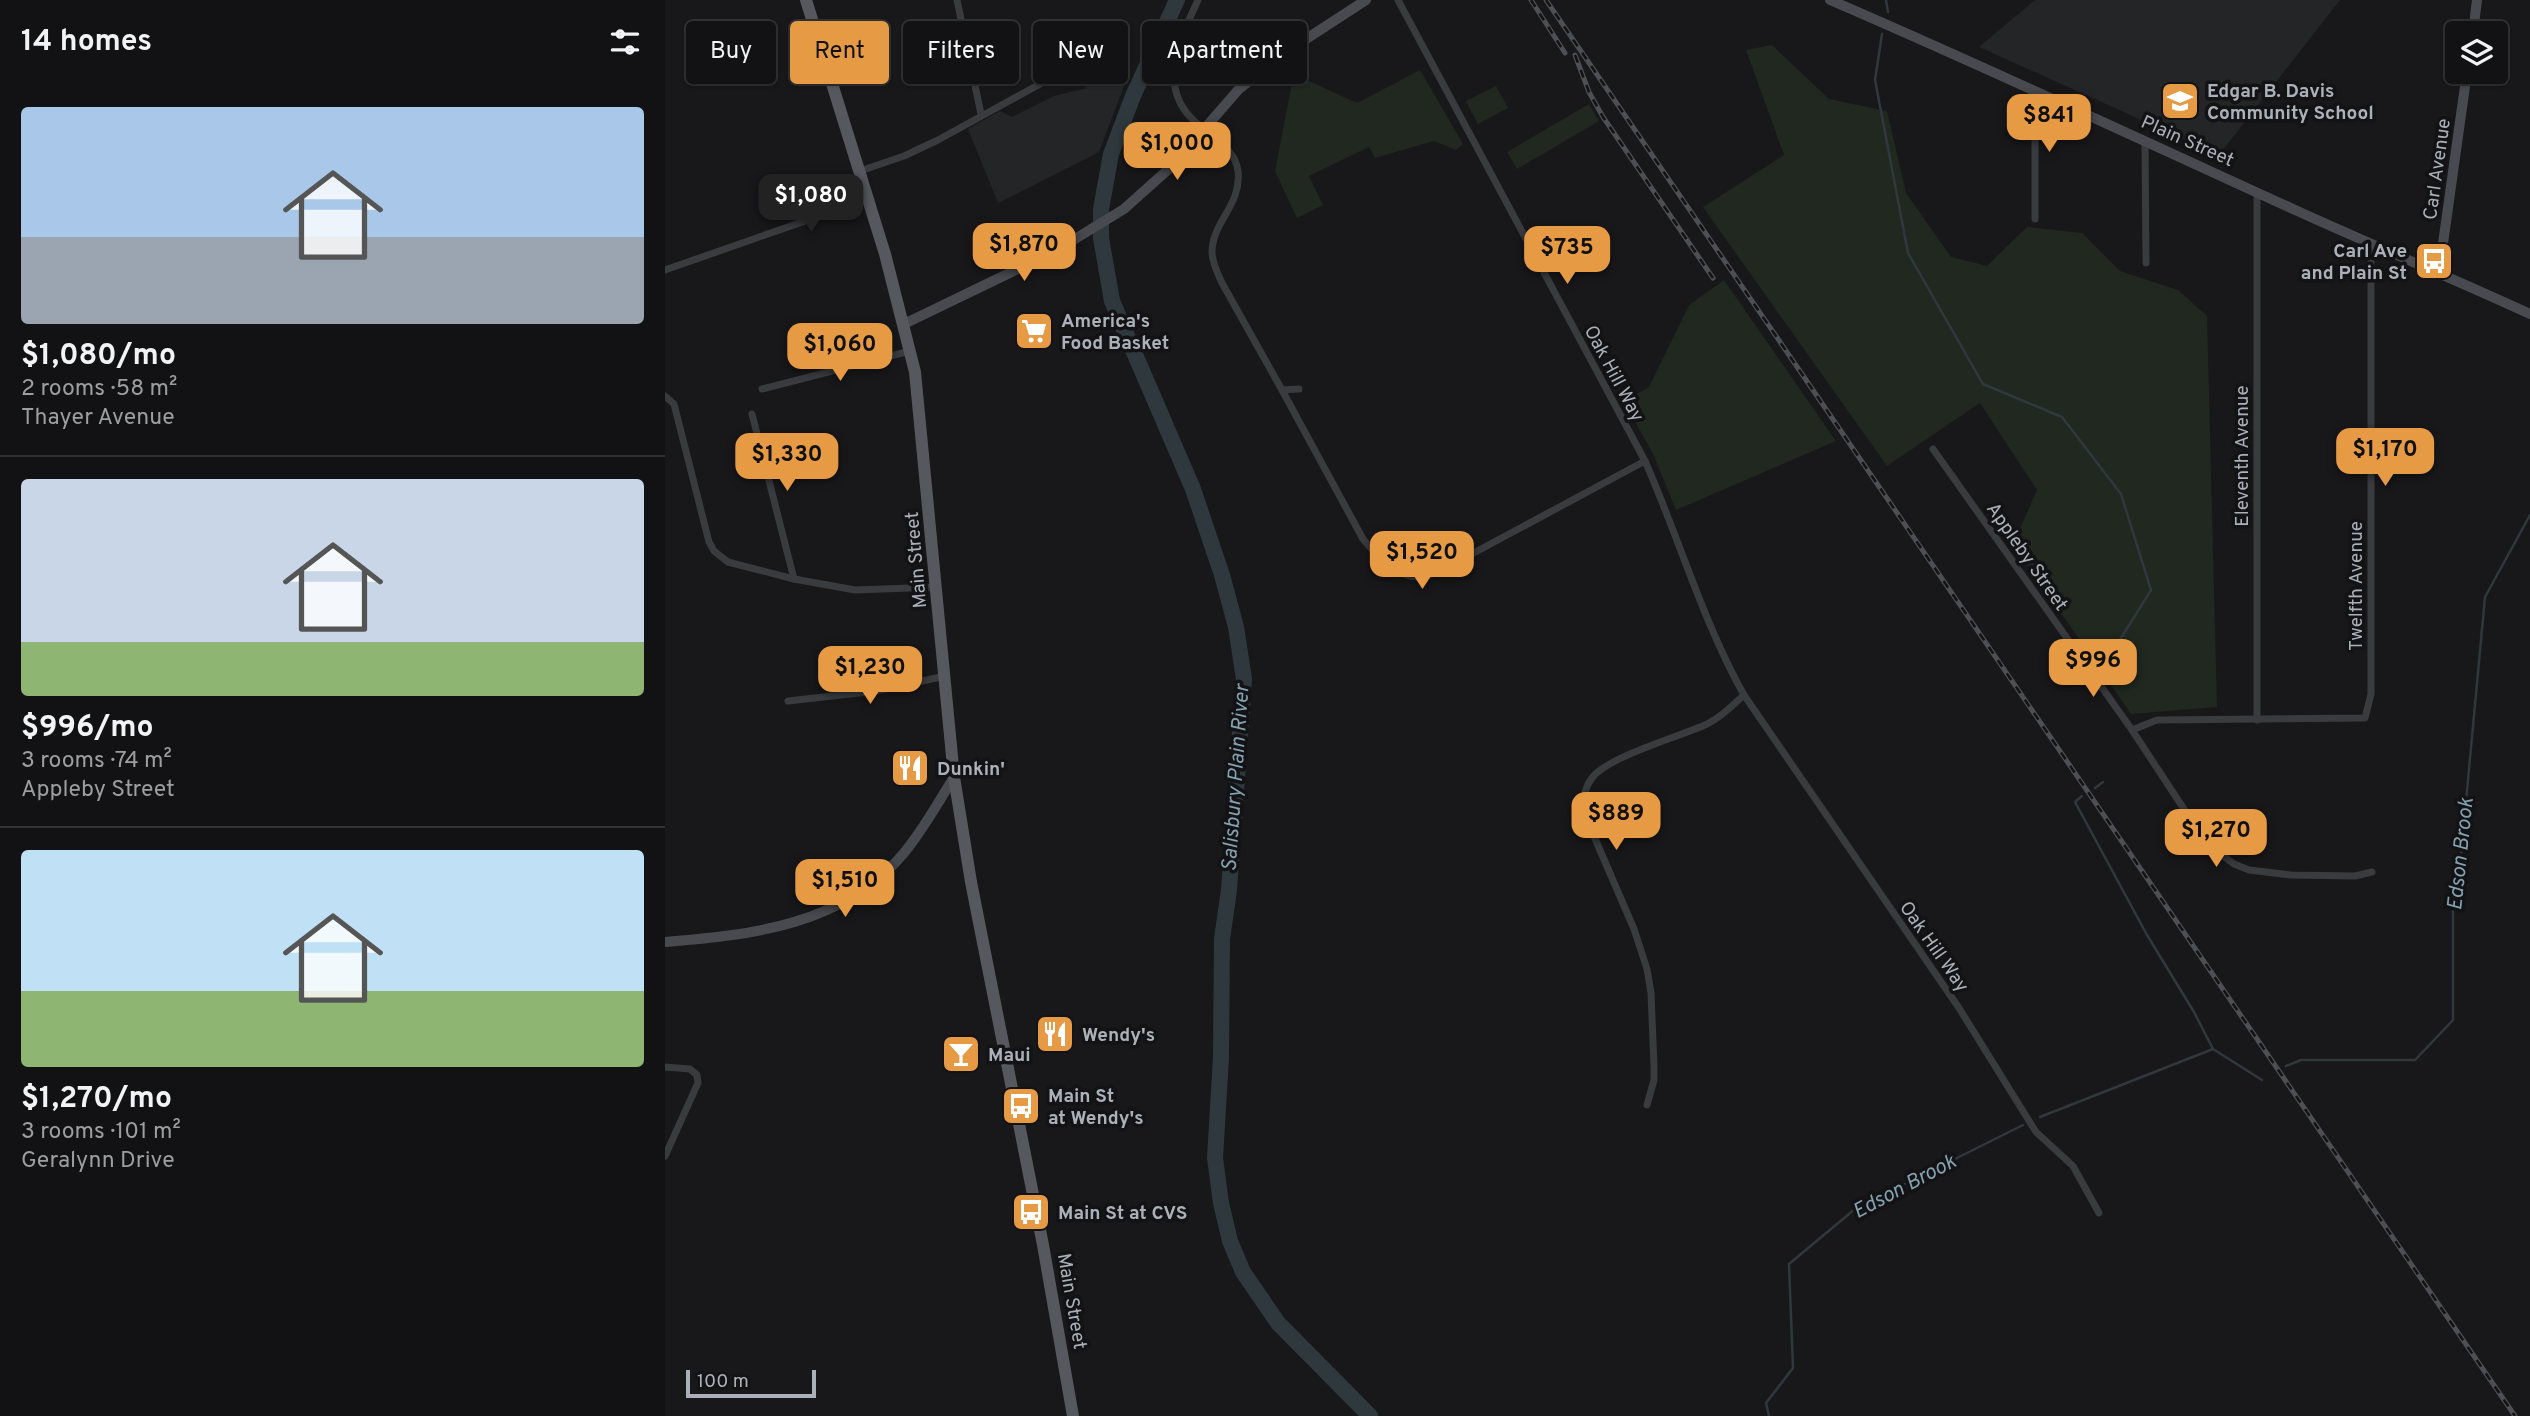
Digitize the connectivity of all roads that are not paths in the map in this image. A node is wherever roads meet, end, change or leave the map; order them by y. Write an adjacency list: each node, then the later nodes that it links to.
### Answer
1 (806, 0): 15 (main road, Main Street)
2 (957, 0): 12 (street)
3 (1198, 0): 13 (street)
4 (1366, 0): 13 (main road)
5 (1398, 0): 32 (street, Oak Hill Way)
6 (1830, 0): 11 (main road, Plain Street)
7 (2477, 0): 8 (main road)
8 (2474, 21)
9 (1039, 84): 12 (street)
10 (2465, 84): 22 (main road, Carl Avenue)
11 (2035, 90): 14 (main road, Plain Street); 18 (street)
12 (981, 114): 15 (street)
13 (1204, 128): 24 (main road); 28 (street)
14 (2145, 140): 16 (main road, Plain Street); 20 (street)
15 (860, 172): 17 (main road, Main Street)
16 (2257, 191): 19 (main road, Plain Street); 38 (street, Eleventh Avenue)
17 (868, 199): 21 (street); 24 (main road, Main Street)
18 (2035, 219)
19 (2371, 244): 22 (main road, Plain Street); 38 (street, Twelfth Avenue)
20 (2146, 263)
21 (665, 270)
22 (2439, 272): 23 (main road, Plain Street)
23 (2530, 314)
24 (904, 324): 25 (main road, Main Street)
25 (911, 351): 26 (street); 34 (main road, Main Street)
26 (762, 388)
27 (1299, 389): 28 (street)
28 (1282, 390): 32 (street)
29 (665, 396): 33 (street)
30 (752, 414): 33 (street)
31 (1933, 449): 39 (street, Appleby Street)
32 (1645, 461): 36 (street, Oak Hill Way)
33 (794, 579): 34 (street)
34 (937, 587): 35 (main road, Main Street)
35 (945, 676): 37 (street); 40 (main road, Main Street)
36 (1744, 695): 46 (street); 48 (street, Oak Hill Way)
37 (789, 701)
38 (2256, 720): 39 (street)
39 (2132, 730): 43 (street, Appleby Street)
40 (954, 777): 41 (main road, Main Street); 42 (main road)
41 (958, 804): 42 (main road); 49 (main road, Main Street)
42 (933, 813): 44 (main road)
43 (2372, 872)
44 (665, 942)
45 (665, 1067): 47 (street)
46 (1647, 1105)
47 (665, 1156)
48 (2099, 1213)
49 (1073, 1416)

